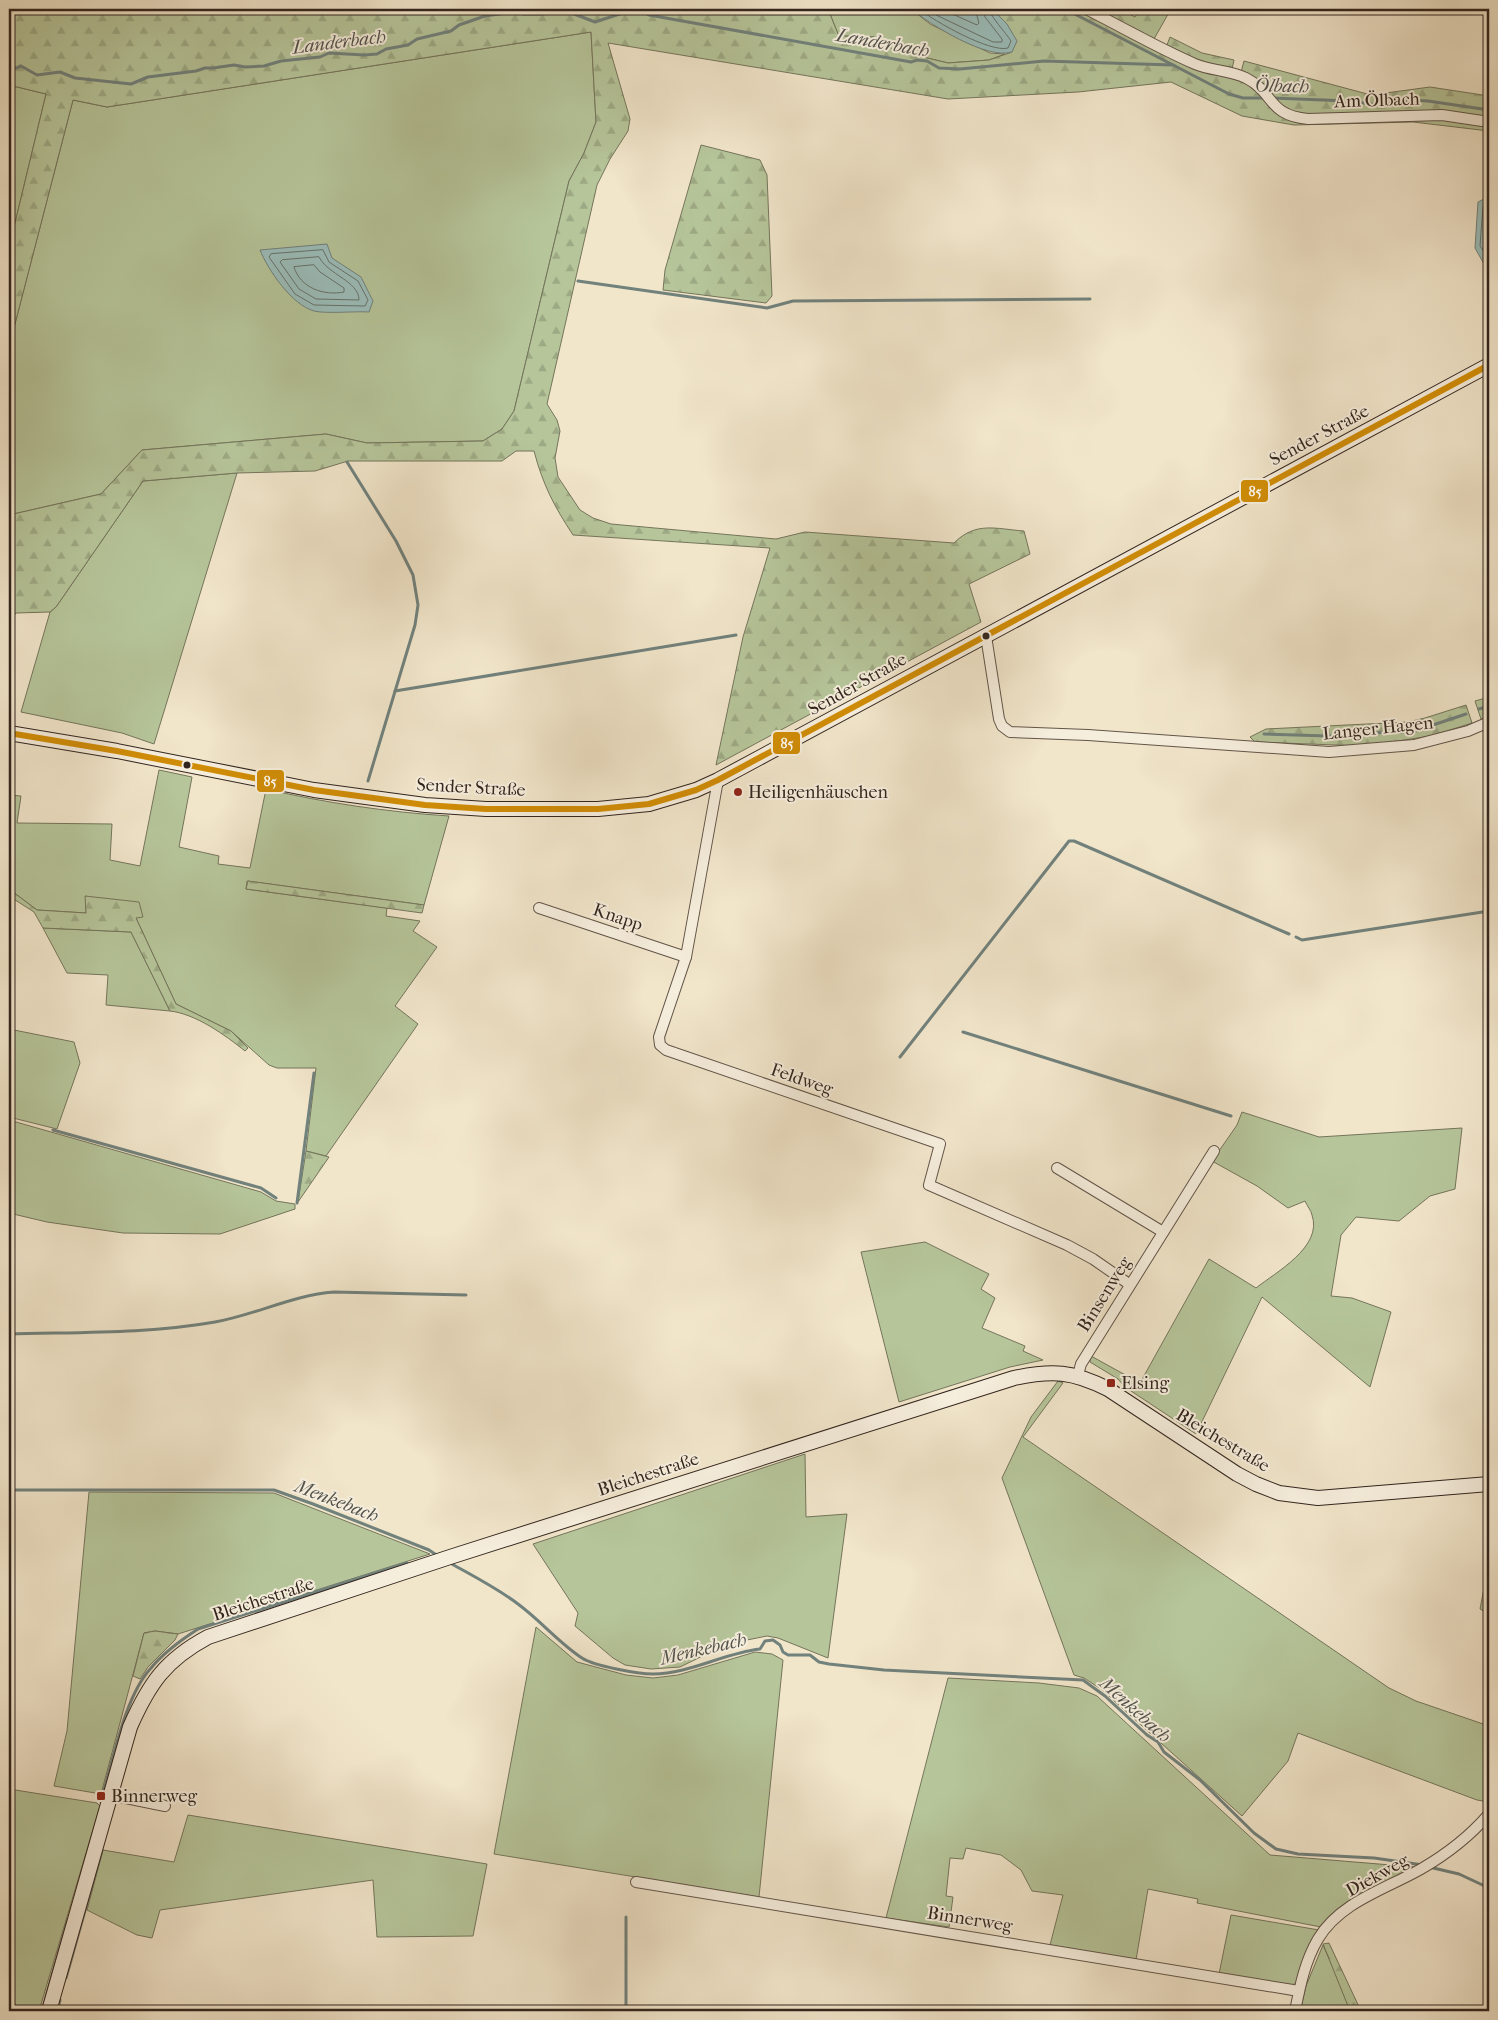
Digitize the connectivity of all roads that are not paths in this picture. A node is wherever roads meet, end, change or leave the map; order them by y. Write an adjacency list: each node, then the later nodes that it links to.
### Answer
1 (1086, 9): 2 (street, Am Ölbach)
2 (1489, 122)
3 (1489, 365): 4 (street, Sender Straße)
4 (986, 636): 5 (street, Langer Hagen); 7 (street, Sender Straße)
5 (1489, 722)
6 (9, 732): 7 (street, Sender Straße)
7 (718, 780): 9 (street, Feldweg)
8 (539, 908): 9 (street, Knapp)
9 (686, 958): 13 (street, Feldweg)
10 (1214, 1151): 12 (street, Binsenweg)
11 (1057, 1168): 12 (street)
12 (1163, 1232): 13 (street, Binsenweg)
13 (1129, 1284): 14 (street, Binsenweg)
14 (1078, 1376): 15 (street, Bleichestraße); 16 (street, Bleichestraße)
15 (1489, 1484)
16 (110, 1795): 17 (street); 21 (street, Bleichestraße)
17 (165, 1806)
18 (1489, 1814): 20 (street, Diekweg)
19 (636, 1882): 20 (street, Binnerweg)
20 (1299, 1991): 22 (street, Diekweg)
21 (49, 2011)
22 (1295, 2011)

